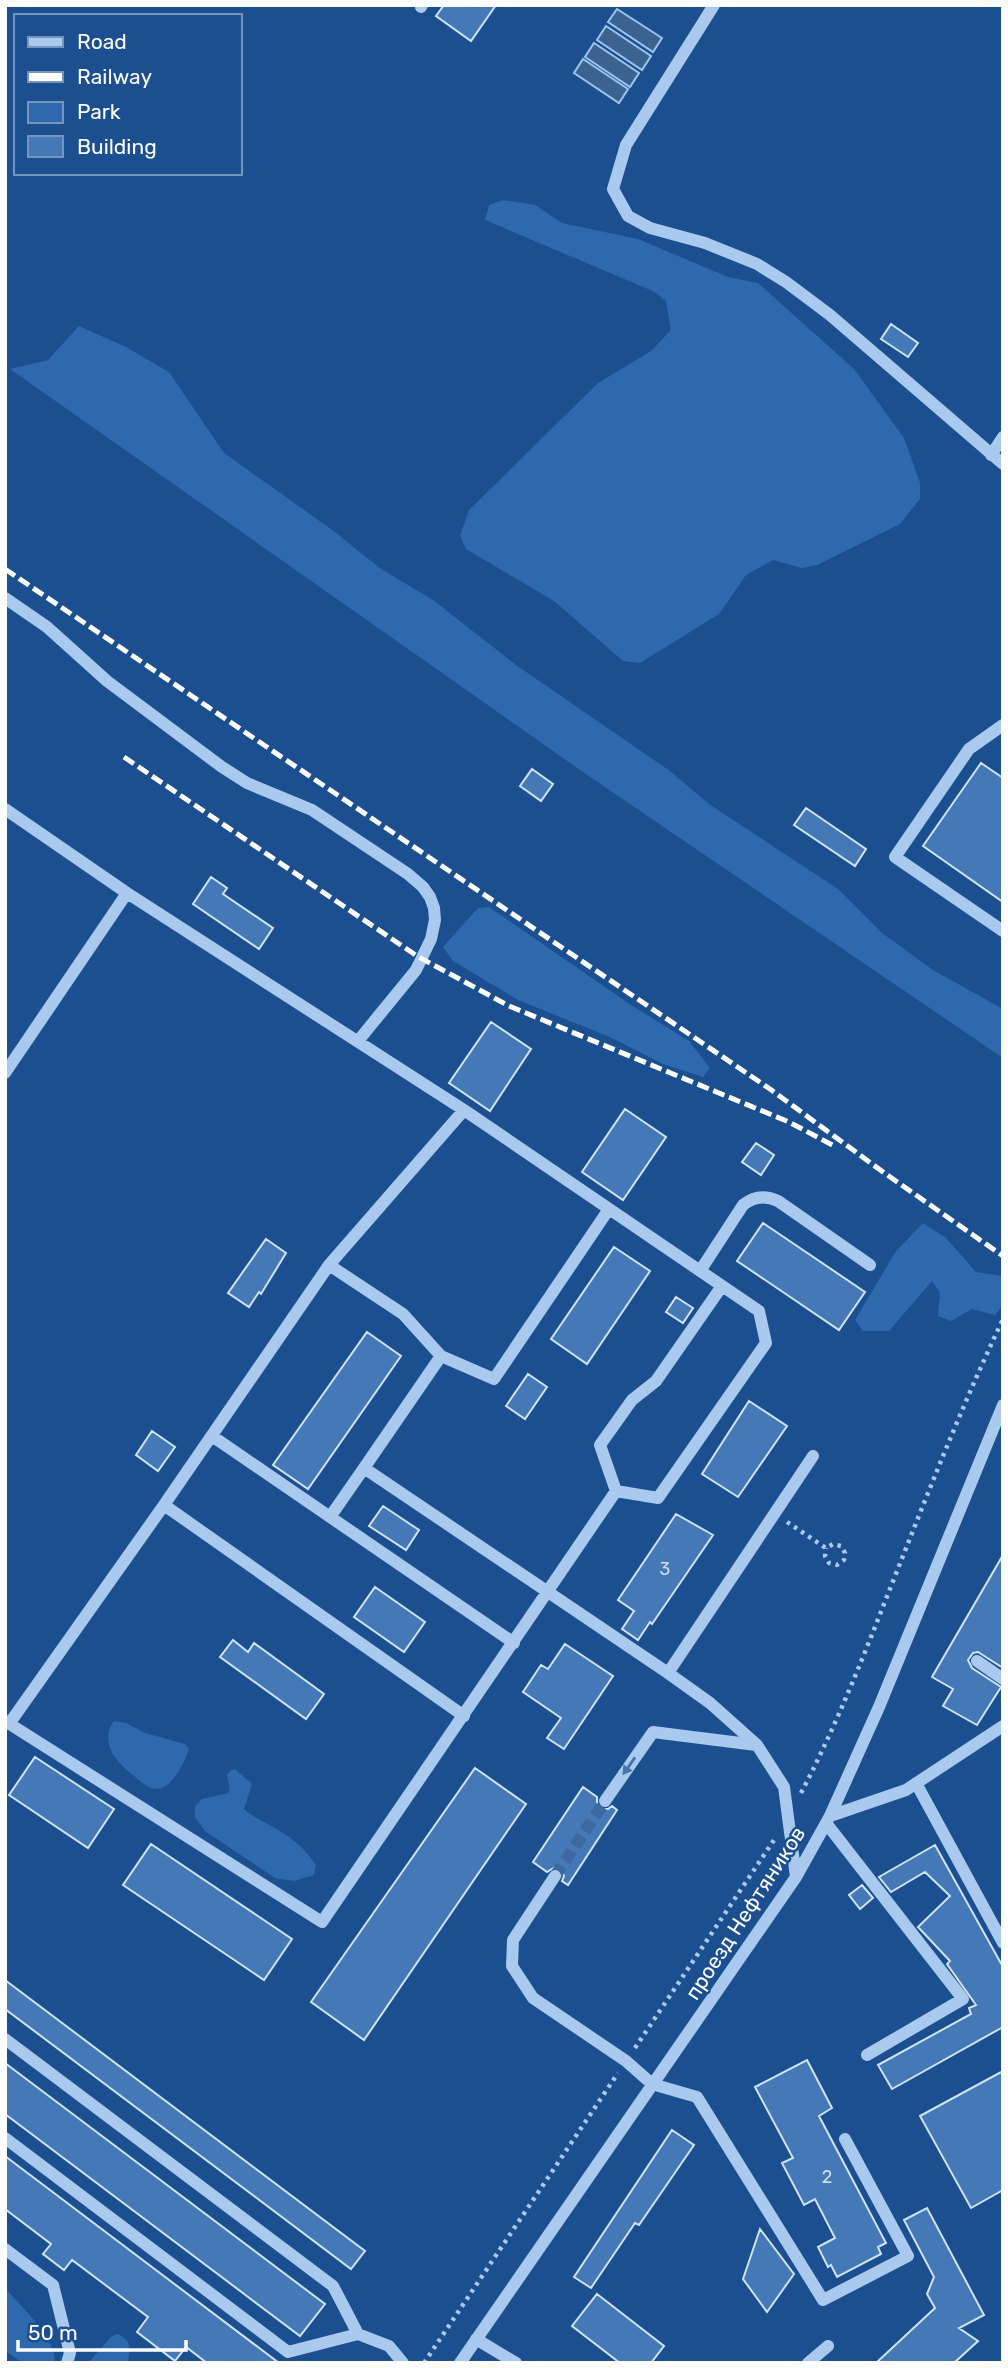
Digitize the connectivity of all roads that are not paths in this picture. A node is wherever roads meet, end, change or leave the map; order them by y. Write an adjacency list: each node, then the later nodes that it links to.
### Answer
1 (714, 5): 3 (street)
2 (1003, 438): 3 (street)
3 (991, 454): 4 (street)
4 (1003, 464)
5 (5, 598): 10 (street)
6 (1000, 730): 9 (street)
7 (5, 809): 8 (street)
8 (127, 893): 10 (street); 11 (street)
9 (1003, 931)
10 (358, 1041): 12 (street)
11 (5, 1073)
12 (464, 1110): 13 (street); 14 (street)
13 (609, 1209): 16 (street); 18 (street)
14 (329, 1265): 18 (street); 20 (street)
15 (870, 1265): 16 (street)
16 (700, 1270): 17 (street)
17 (722, 1286): 23 (street); 23 (street)
18 (441, 1356): 22 (street)
19 (1003, 1405): 37 (street, проезд Нефтяников)
20 (212, 1436): 24 (street); 25 (street)
21 (813, 1456): 29 (street)
22 (364, 1468): 25 (street); 26 (street)
23 (616, 1491): 26 (street)
24 (164, 1505): 31 (street); 32 (street)
25 (330, 1517): 27 (street)
26 (548, 1593): 27 (street); 29 (street)
27 (514, 1643): 31 (street)
28 (977, 1661): 30 (street)
29 (668, 1672): 34 (street)
30 (1003, 1679)
31 (464, 1716): 32 (street)
32 (7, 1722)
33 (1003, 1726): 35 (street)
34 (757, 1745): 36 (street, one-way to 36); 39 (street)
35 (916, 1783): 37 (street); 40 (street)
36 (605, 1801)
37 (828, 1820): 39 (street, проезд Нефтяников); 42 (street)
38 (555, 1876): 43 (street)
39 (796, 1877): 43 (street, проезд Нефтяников)
40 (1003, 1943)
41 (5, 2039): 47 (street)
42 (867, 2055)
43 (652, 2084): 45 (street); 48 (street, проезд Нефтяников)
44 (5, 2138): 47 (street)
45 (845, 2140)
46 (5, 2249): 50 (street)
47 (358, 2334): 51 (street)
48 (476, 2339): 52 (street, проезд Нефтяников); 53 (street)
49 (828, 2346): 54 (street)
50 (67, 2363)
51 (403, 2363)
52 (460, 2363)
53 (516, 2363)
54 (808, 2363)

